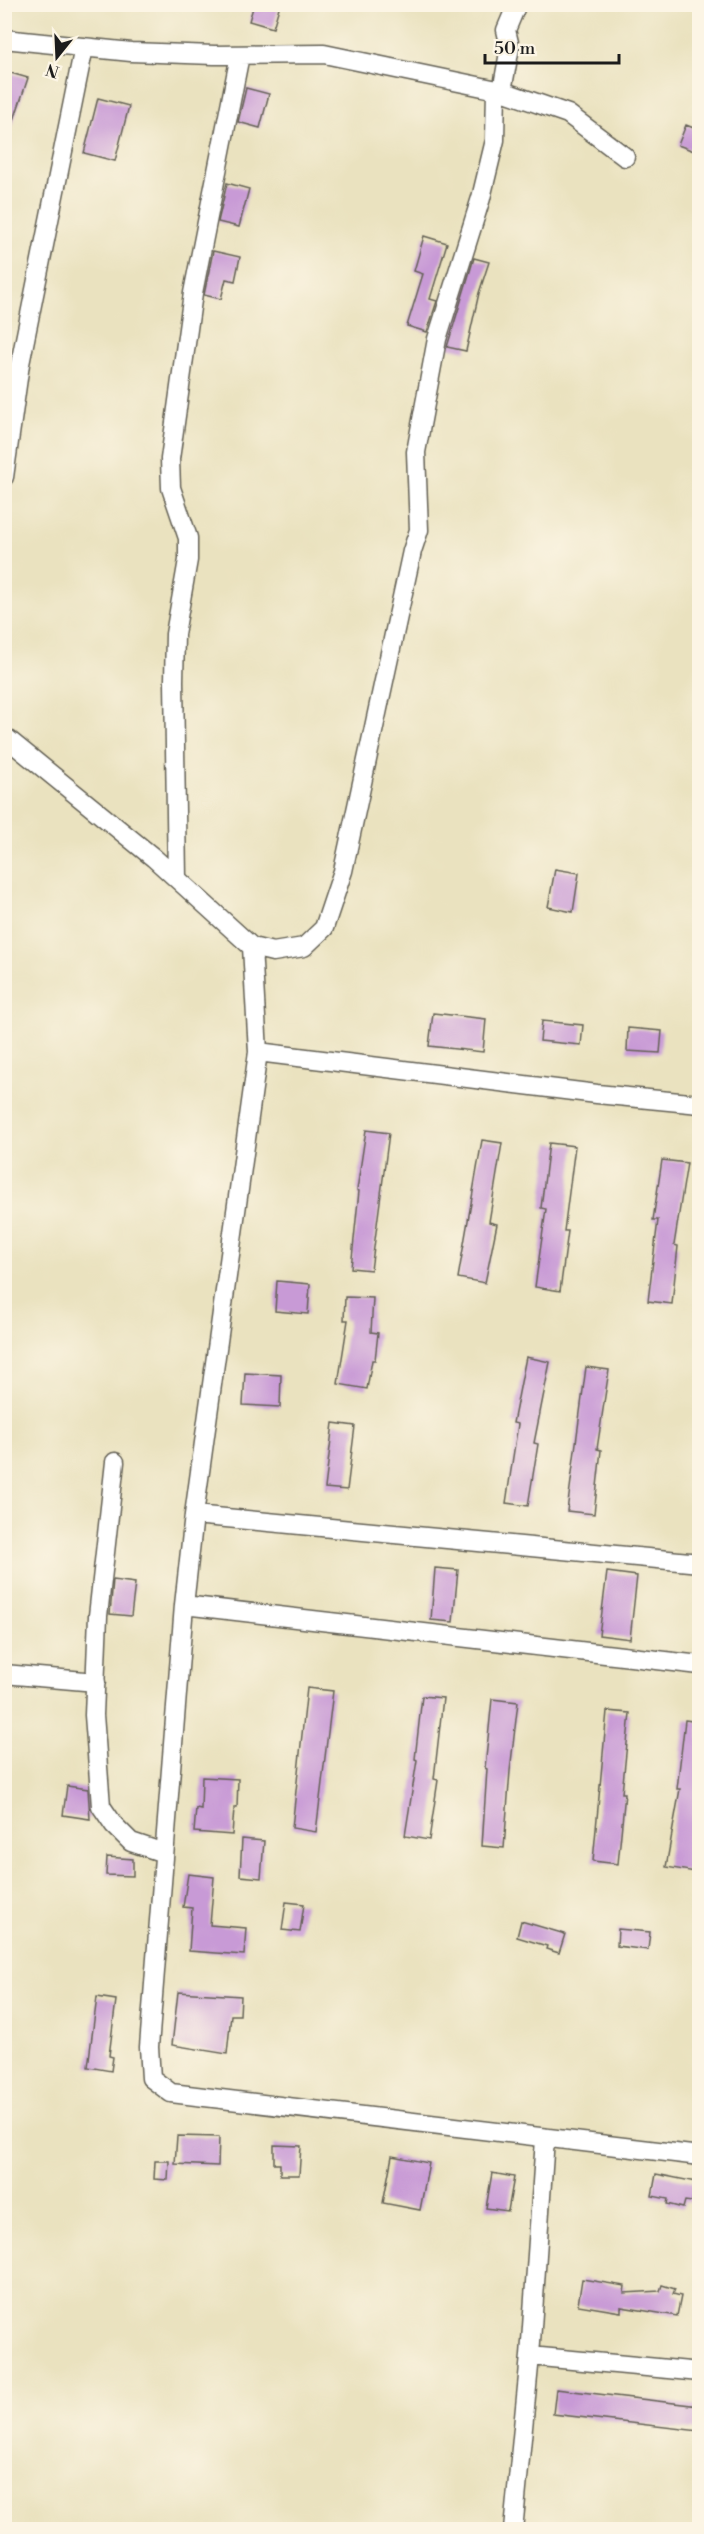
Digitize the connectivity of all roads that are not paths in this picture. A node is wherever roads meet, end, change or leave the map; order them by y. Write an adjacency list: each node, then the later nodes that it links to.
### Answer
1 (517, 4): 5 (street)
2 (4, 39): 3 (street)
3 (84, 47): 4 (street); 7 (street)
4 (240, 55): 5 (street); 9 (street)
5 (499, 90): 6 (street); 10 (street)
6 (625, 157)
7 (4, 477)
8 (4, 736): 9 (street)
9 (177, 879): 10 (street)
10 (252, 947): 11 (street)
11 (258, 1052): 12 (street); 14 (street)
12 (699, 1104)
13 (116, 1462): 19 (street)
14 (194, 1515): 15 (street); 16 (street)
15 (699, 1563)
16 (184, 1605): 17 (street); 20 (street)
17 (699, 1665)
18 (4, 1674): 19 (street)
19 (96, 1682): 20 (street)
20 (164, 1853): 21 (street)
21 (545, 2139): 22 (street); 23 (street)
22 (699, 2156)
23 (530, 2356): 24 (street); 25 (street)
24 (699, 2372)
25 (513, 2529)

